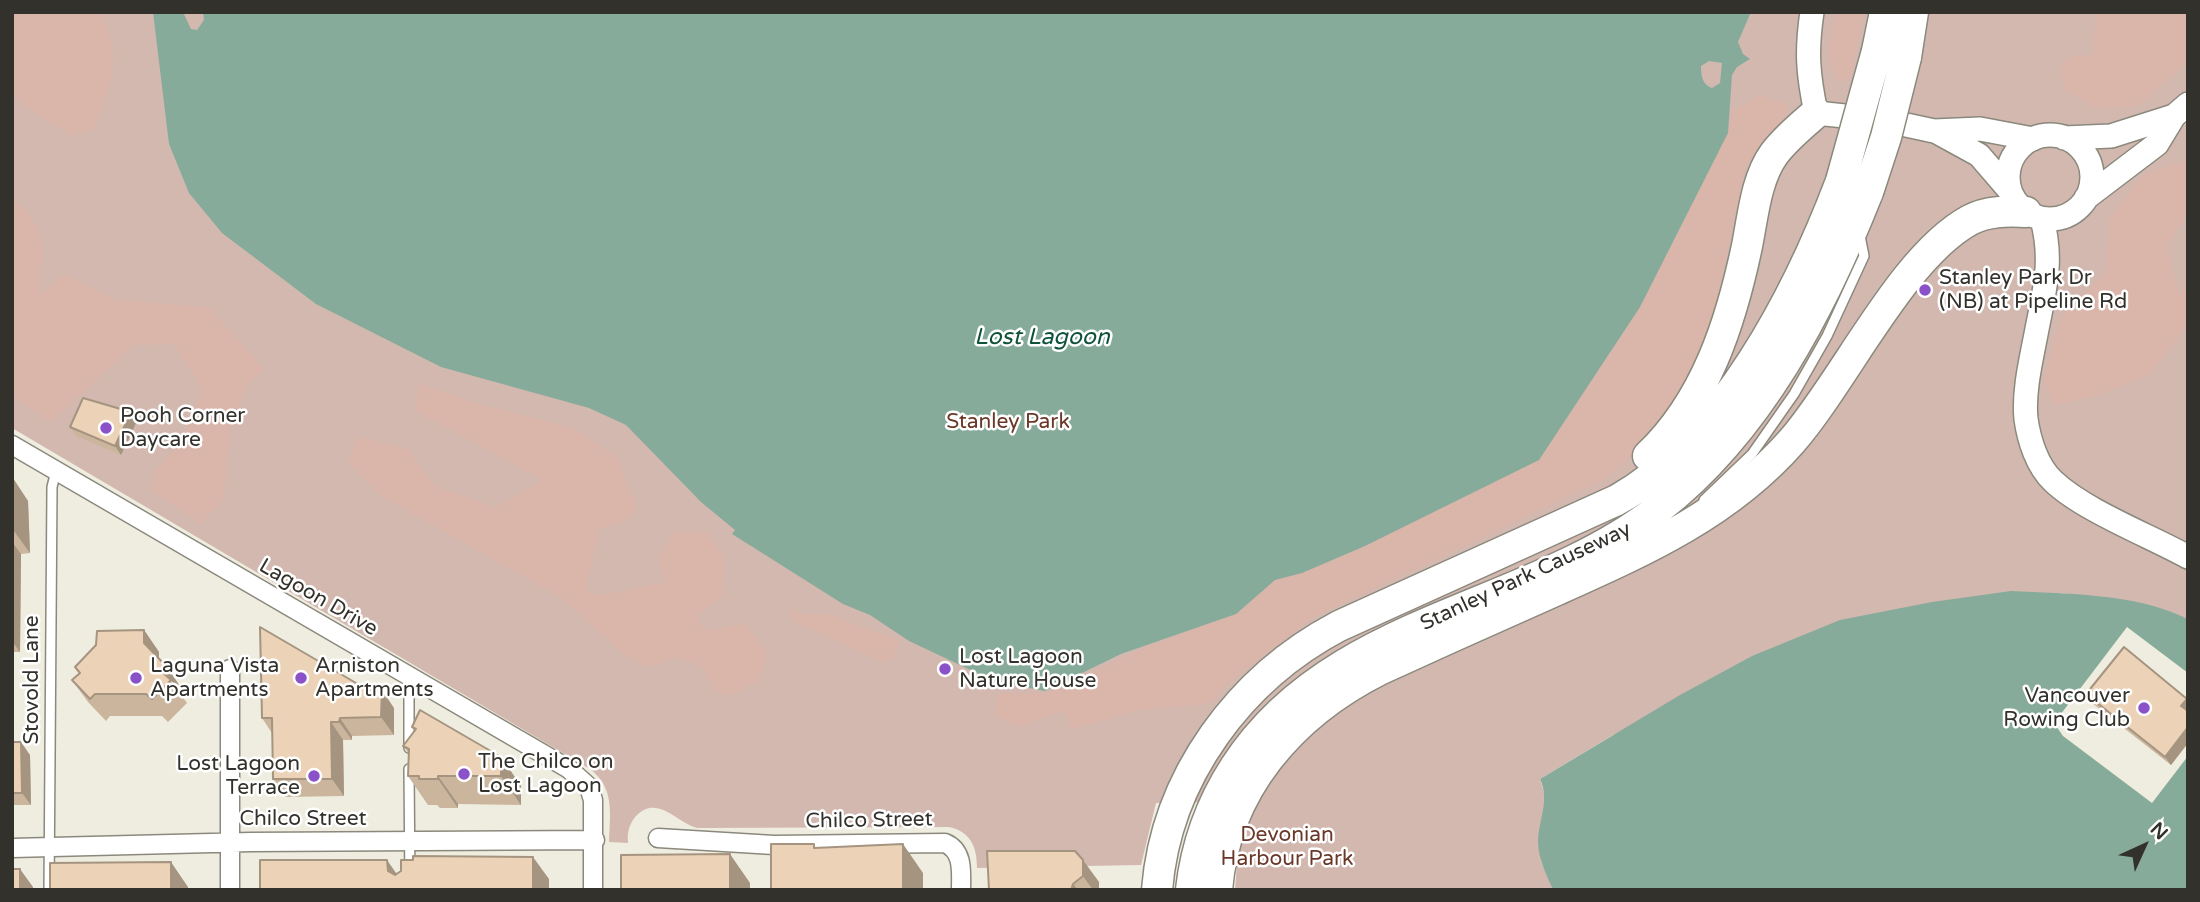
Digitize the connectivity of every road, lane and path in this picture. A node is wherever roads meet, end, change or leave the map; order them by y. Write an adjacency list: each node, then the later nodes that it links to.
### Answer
1 (1812, 12): 6 (street)
2 (1885, 12): 4 (highway, Stanley Park Causeway)
3 (1913, 12): 4 (highway, Stanley Park Causeway)
4 (1892, 54): 10 (highway, Stanley Park Causeway, bridge)
5 (2181, 110): 8 (street); 11 (street)
6 (1816, 113): 7 (street); 16 (highway)
7 (1934, 131): 9 (street); 12 (street)
8 (2064, 138): 9 (street); 11 (street)
9 (2033, 139): 12 (street)
10 (1855, 186): 13 (highway, Stanley Park Causeway); 16 (highway, Stanley Park Causeway)
11 (2086, 198): 12 (street)
12 (2026, 207): 17 (street); 18 (highway)
13 (1857, 221): 18 (lane); 21 (highway, Stanley Park Causeway)
14 (12, 446): 15 (street, Lagoon Drive)
15 (56, 471): 20 (street, Lagoon Drive); 27 (lane, Stovold Lane)
16 (1566, 524): 34 (highway, Stanley Park Causeway)
17 (2188, 557)
18 (1622, 561): 21 (highway)
19 (230, 669): 24 (street)
20 (414, 681): 23 (street, Lagoon Drive); 25 (lane)
21 (1226, 805): 28 (highway, Stanley Park Causeway)
22 (658, 838): 33 (street, Chilco Street)
23 (595, 839): 25 (street, Chilco Street); 32 (street, Lagoon Drive)
24 (230, 842): 25 (street, Chilco Street); 27 (street, Chilco Street); 30 (street)
25 (409, 842): 31 (lane)
26 (12, 848): 27 (street, Chilco Street)
27 (49, 848): 29 (lane, Stovold Lane)
28 (1201, 884)
29 (49, 890)
30 (230, 890)
31 (410, 890)
32 (593, 890)
33 (961, 890)
34 (1157, 890)

